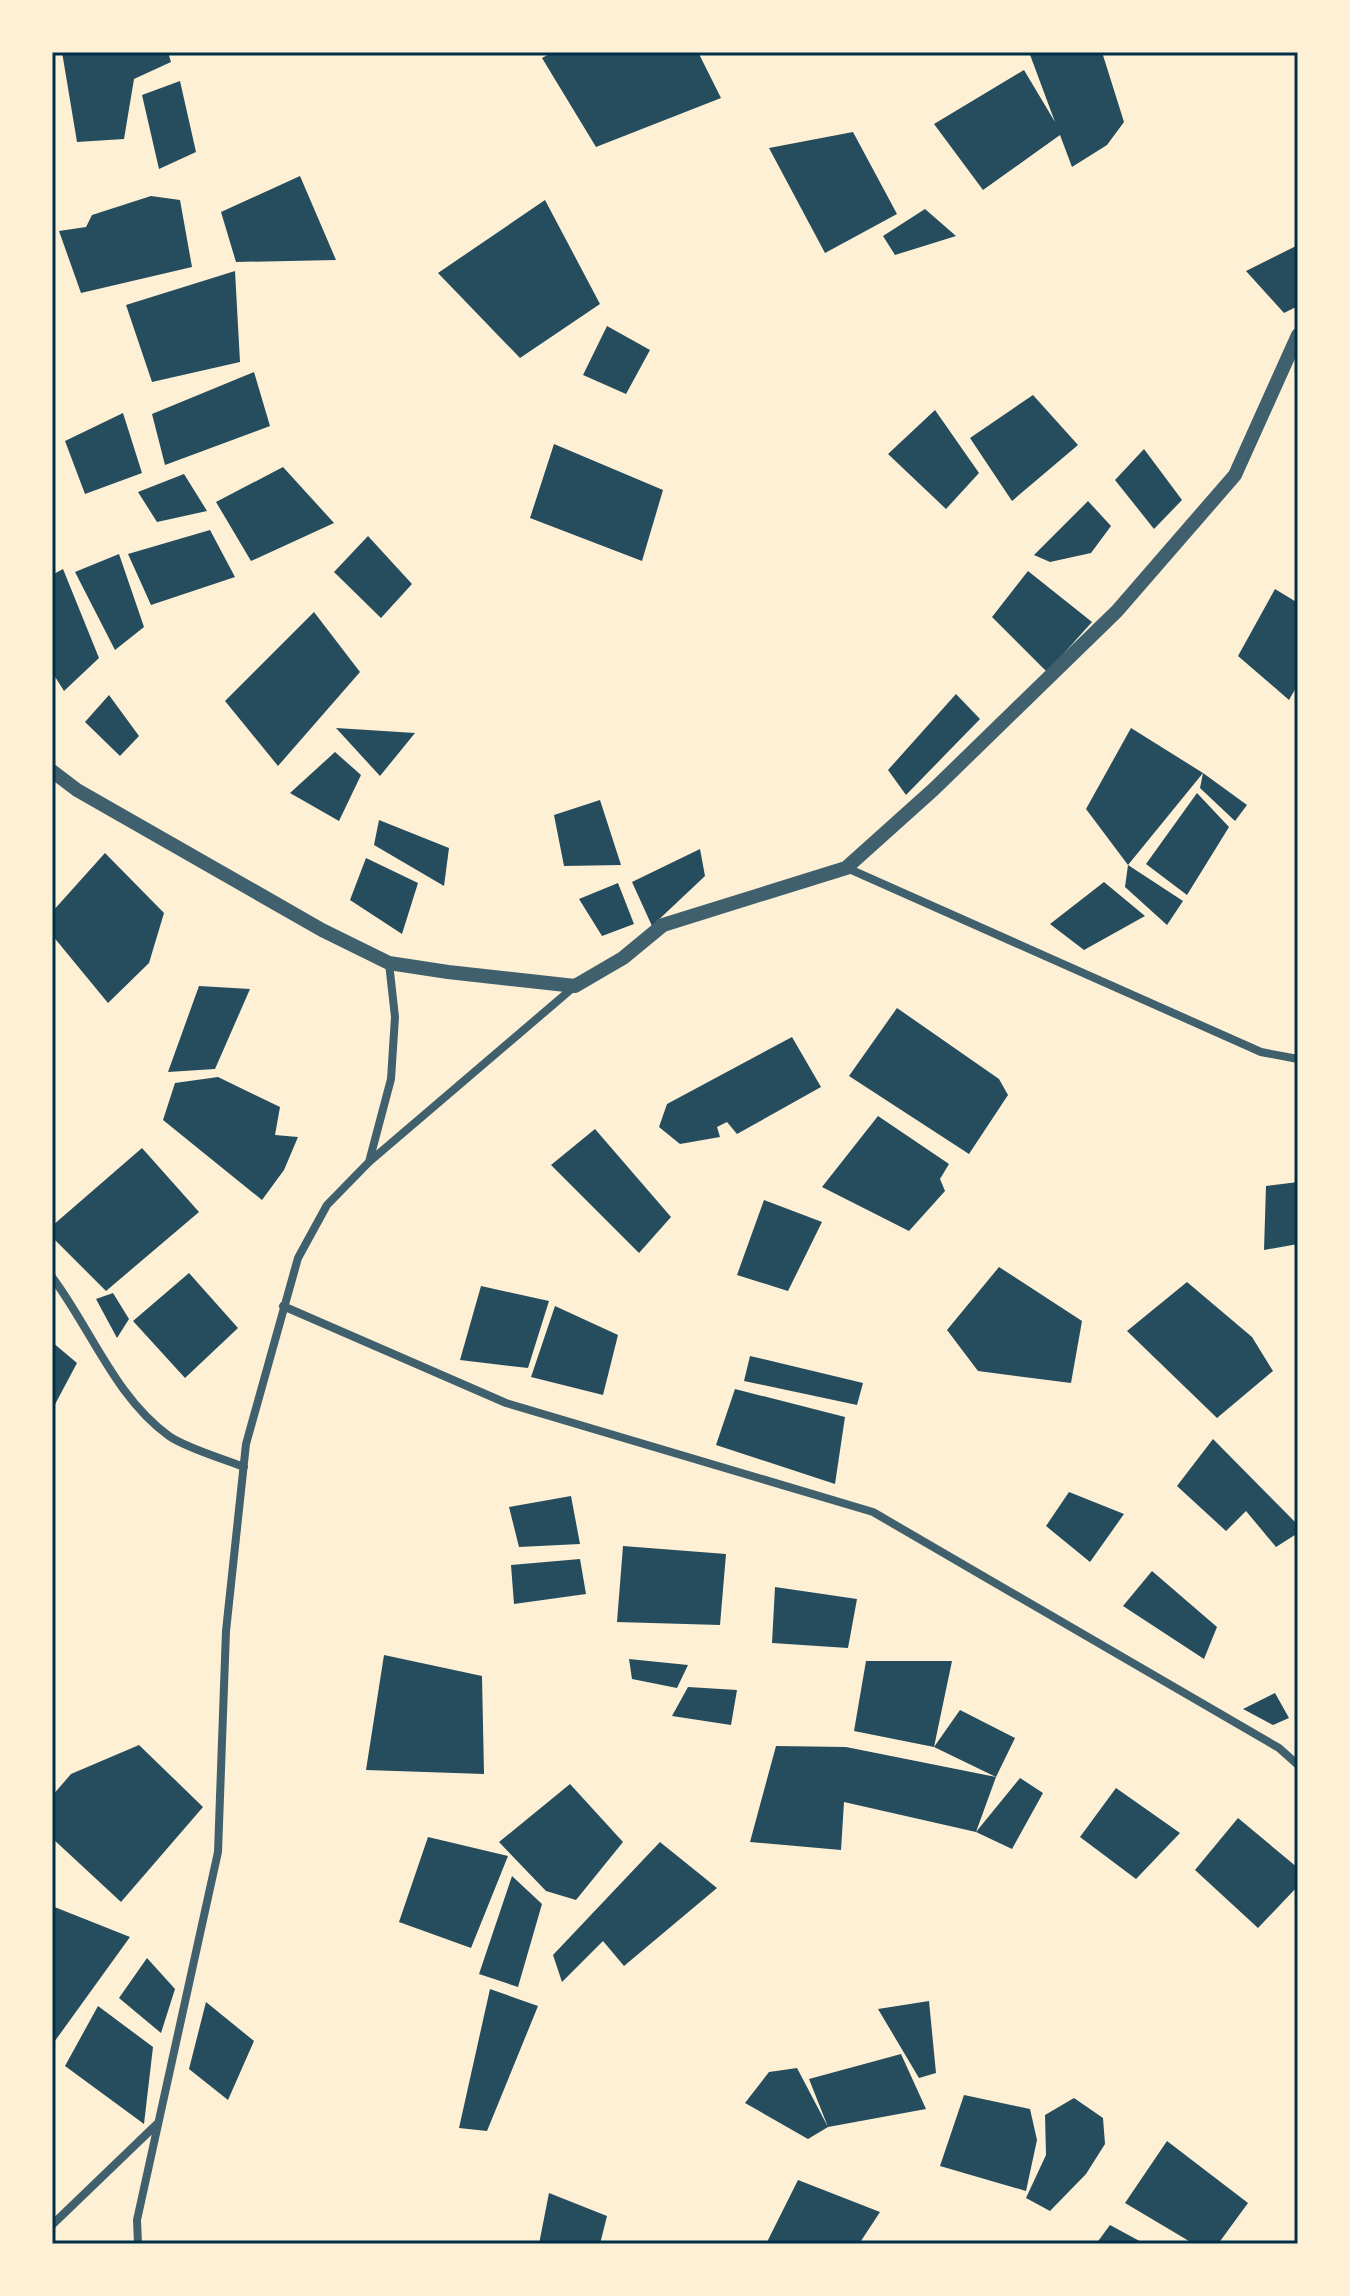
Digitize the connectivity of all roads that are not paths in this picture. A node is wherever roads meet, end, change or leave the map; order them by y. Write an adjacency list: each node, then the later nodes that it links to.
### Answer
1 (1298, 335): 3 (street)
2 (52, 771): 4 (street)
3 (846, 868): 5 (street); 6 (street)
4 (389, 963): 5 (street); 7 (street)
5 (575, 986): 7 (street)
6 (1298, 1059)
7 (369, 1162): 9 (street)
8 (52, 1277): 10 (street)
9 (283, 1306): 10 (street); 11 (street)
10 (244, 1467): 12 (street)
11 (1298, 1765)
12 (158, 2123): 13 (street); 14 (street)
13 (52, 2225)
14 (138, 2244)

